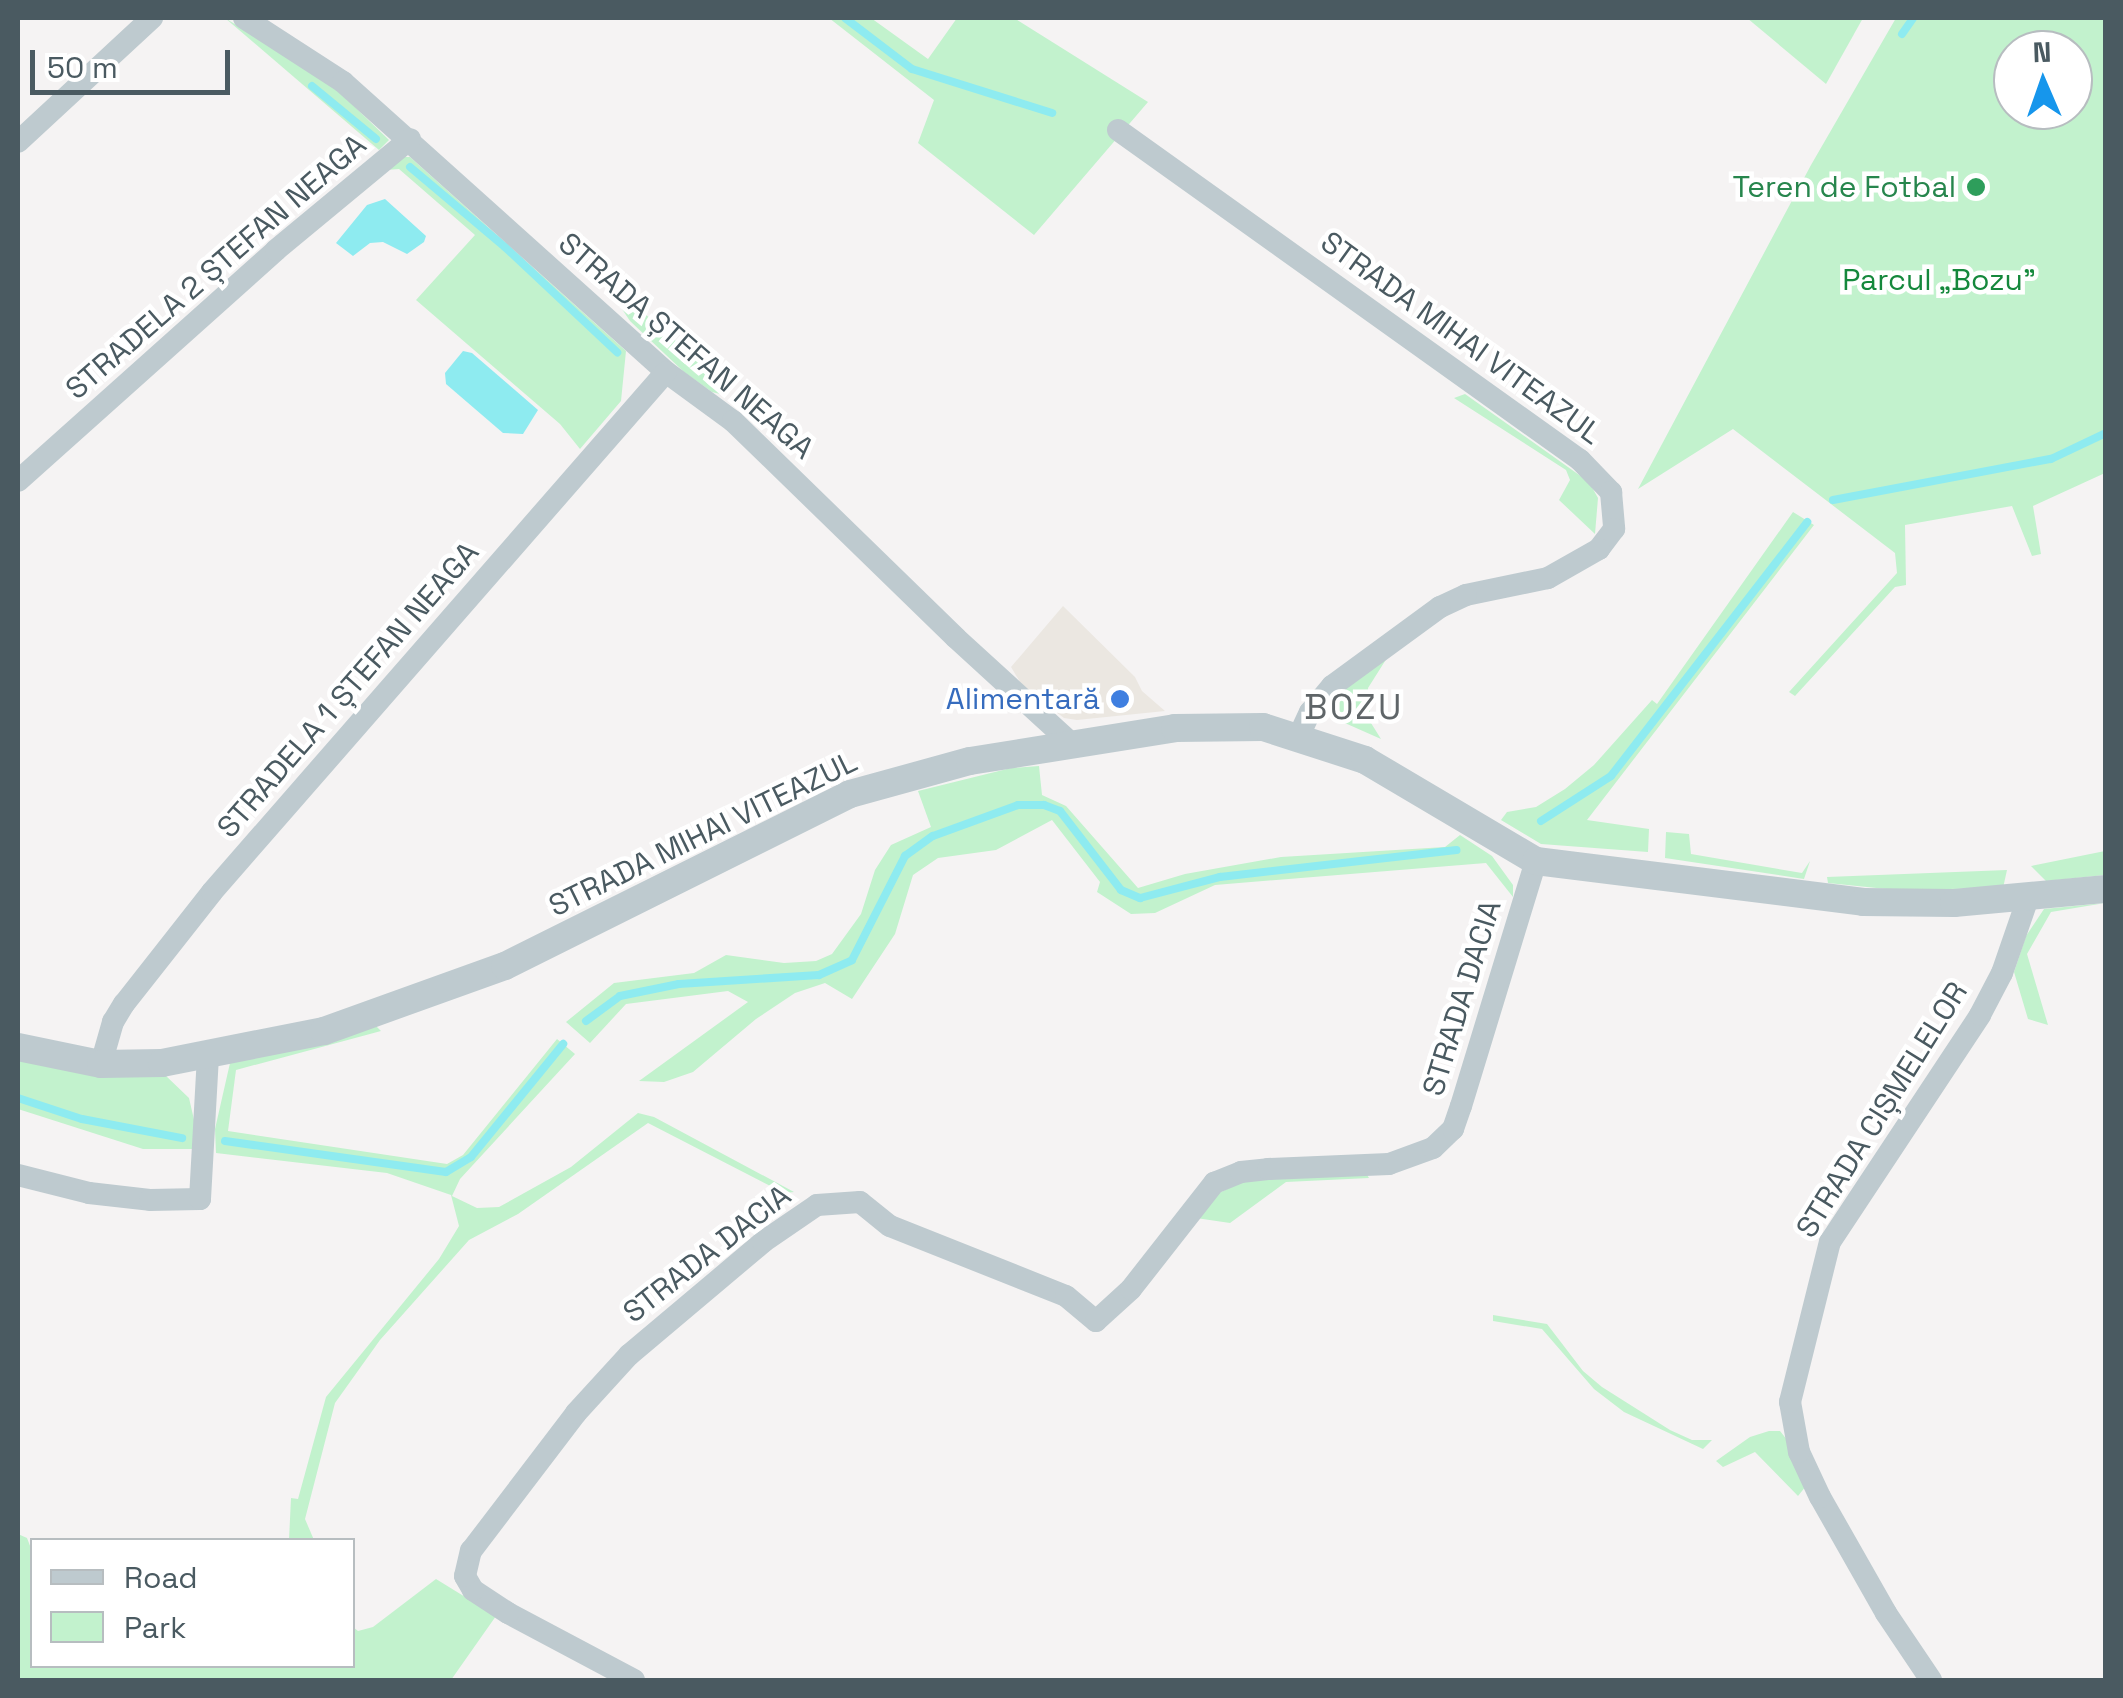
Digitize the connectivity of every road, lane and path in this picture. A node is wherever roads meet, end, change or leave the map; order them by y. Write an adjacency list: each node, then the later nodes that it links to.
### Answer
1 (152, 18): 5 (street)
2 (244, 18): 4 (street, STRADA ȘTEFAN NEAGA)
3 (1118, 130): 8 (street, STRADA MIHAI VITEAZUL)
4 (410, 139): 6 (street, STRADA ȘTEFAN NEAGA); 7 (street, STRADELA 2 ȘTEFAN NEAGA)
5 (18, 142)
6 (666, 372): 9 (street, STRADA ȘTEFAN NEAGA); 15 (street, STRADELA 1 ȘTEFAN NEAGA)
7 (18, 481)
8 (1299, 736): 9 (street, STRADA MIHAI VITEAZUL); 10 (street, STRADA MIHAI VITEAZUL)
9 (1070, 742): 14 (street, STRADA MIHAI VITEAZUL)
10 (1536, 861): 12 (street, STRADA MIHAI VITEAZUL); 17 (street, STRADA DACIA)
11 (2106, 889): 12 (street, STRADA MIHAI VITEAZUL)
12 (2028, 898): 18 (street, STRADA CIȘMELELOR)
13 (18, 1047): 15 (street, STRADA MIHAI VITEAZUL)
14 (208, 1056): 15 (street, STRADA MIHAI VITEAZUL); 16 (street)
15 (101, 1064)
16 (18, 1176)
17 (634, 1680)
18 (1931, 1680)

